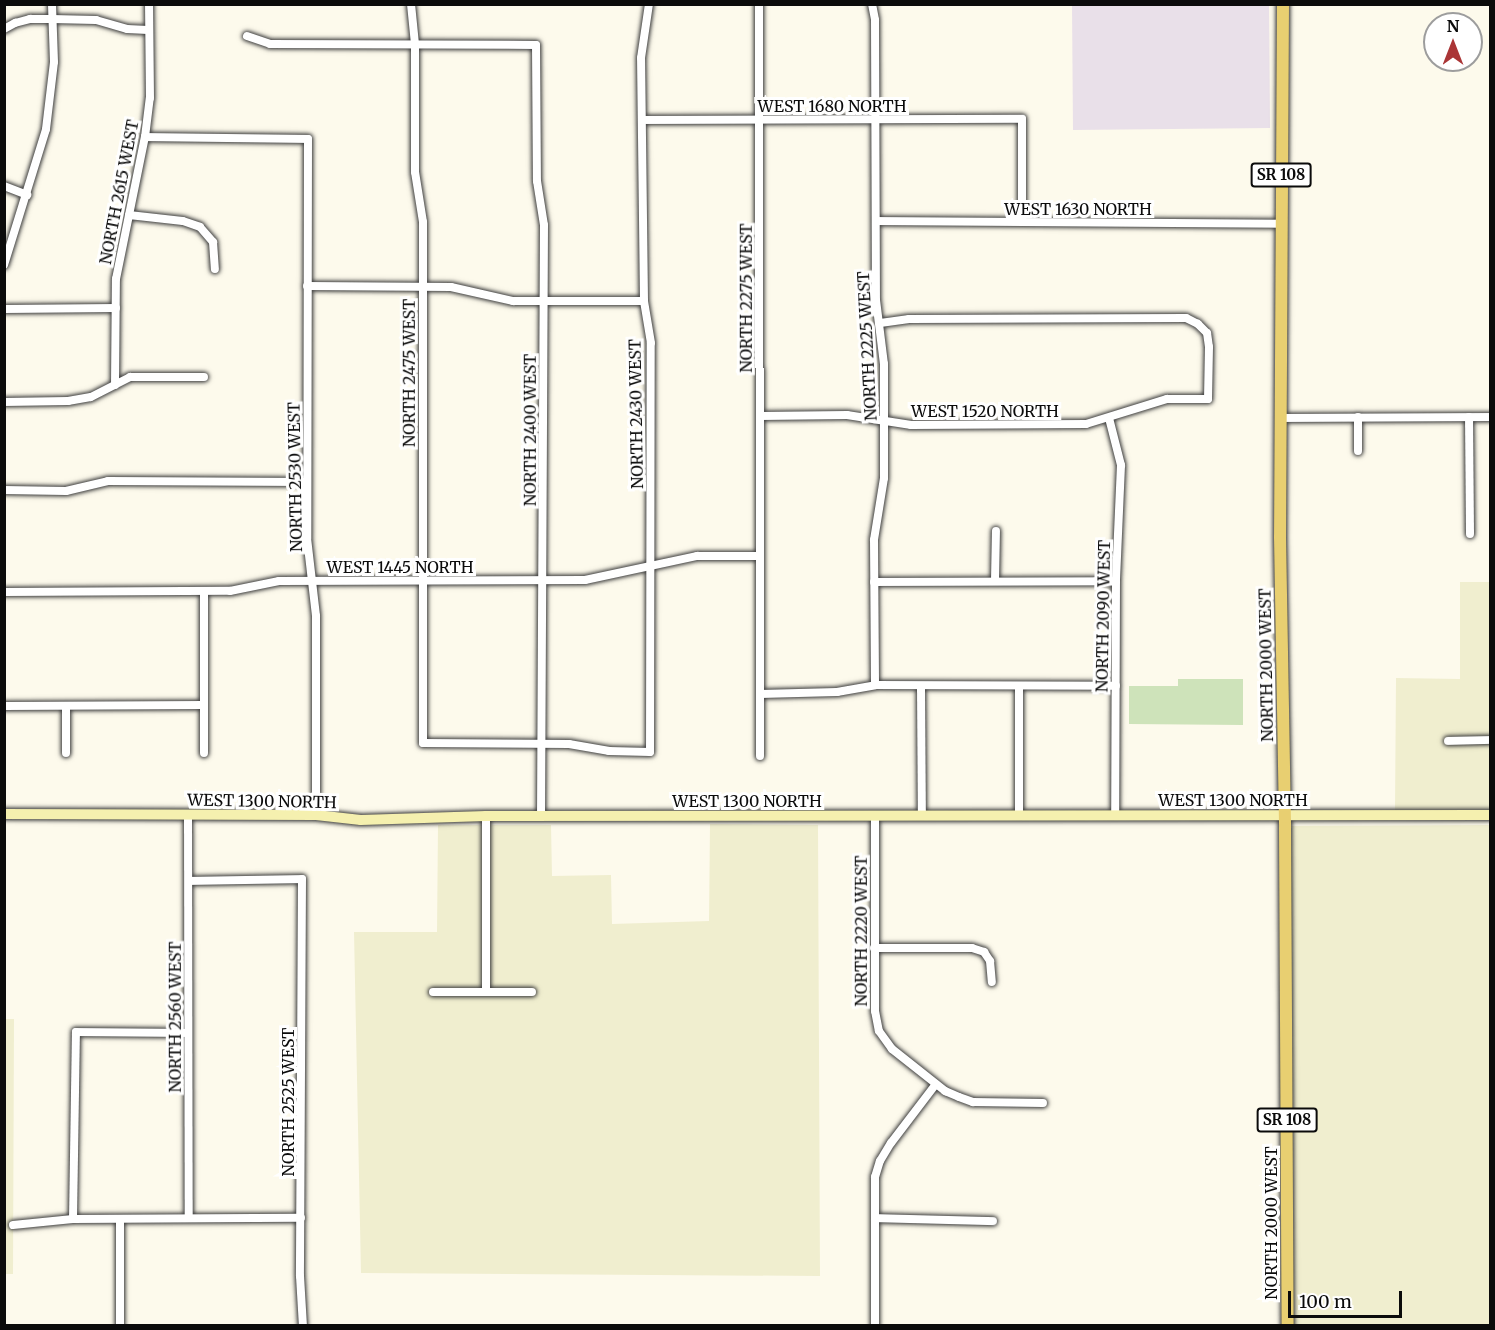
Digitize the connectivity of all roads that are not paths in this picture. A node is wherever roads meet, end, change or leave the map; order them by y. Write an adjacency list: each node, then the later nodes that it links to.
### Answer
1 (52, 4): 8 (street)
2 (148, 4): 10 (street, NORTH 2615 WEST)
3 (411, 4): 12 (street, NORTH 2475 WEST)
4 (649, 4): 13 (street, NORTH 2430 WEST)
5 (759, 4): 14 (street, NORTH 2275 WEST)
6 (872, 4): 15 (street, NORTH 2225 WEST)
7 (1283, 4): 22 (main road, NORTH 2000 WEST / SR 108)
8 (52, 19): 9 (street); 10 (street); 18 (street)
9 (4, 29)
10 (148, 30): 16 (street, NORTH 2615 WEST)
11 (247, 36): 12 (street)
12 (415, 44): 26 (street, NORTH 2475 WEST); 27 (street, NORTH 2400 WEST)
13 (642, 120): 14 (street, WEST 1680 NORTH); 28 (street, NORTH 2430 WEST)
14 (759, 120): 15 (street, WEST 1680 NORTH); 35 (street, NORTH 2275 WEST)
15 (876, 120): 20 (street, NORTH 2225 WEST); 21 (street, WEST 1680 NORTH)
16 (145, 136): 19 (street, NORTH 2615 WEST); 25 (street, NORTH 2530 WEST)
17 (4, 186): 18 (street)
18 (27, 195): 23 (street)
19 (129, 215): 24 (street); 29 (street, NORTH 2615 WEST)
20 (876, 221): 21 (street, WEST 1630 NORTH); 31 (street, NORTH 2225 WEST)
21 (1022, 222): 22 (street, WEST 1630 NORTH)
22 (1280, 224): 40 (main road, NORTH 2000 WEST / SR 108)
23 (4, 265)
24 (215, 269)
25 (307, 286): 26 (street); 43 (street, NORTH 2530 WEST)
26 (423, 287): 27 (street); 49 (street, NORTH 2475 WEST)
27 (544, 301): 28 (street); 50 (street, NORTH 2400 WEST)
28 (644, 301): 48 (street, NORTH 2430 WEST)
29 (116, 308): 30 (street); 33 (street, NORTH 2615 WEST)
30 (4, 309)
31 (880, 323): 39 (street, WEST 1520 NORTH); 41 (street, NORTH 2225 WEST)
32 (204, 377): 33 (street)
33 (115, 385): 34 (street)
34 (4, 402)
35 (760, 416): 41 (street, WEST 1520 NORTH); 47 (street, NORTH 2275 WEST)
36 (1358, 417): 37 (street); 40 (street); 42 (street)
37 (1469, 417): 38 (street); 46 (street)
38 (1491, 417)
39 (1109, 418): 41 (street, WEST 1520 NORTH); 53 (street, NORTH 2090 WEST)
40 (1281, 418): 75 (main road, NORTH 2000 WEST / SR 108)
41 (884, 422): 54 (street, NORTH 2225 WEST)
42 (1358, 451)
43 (307, 482): 44 (street); 51 (street, NORTH 2530 WEST)
44 (4, 490)
45 (996, 531): 52 (street)
46 (1470, 534)
47 (760, 556): 48 (street, WEST 1445 NORTH); 61 (street, NORTH 2275 WEST)
48 (651, 566): 50 (street, WEST 1445 NORTH); 67 (street, NORTH 2430 WEST)
49 (423, 580): 50 (street, WEST 1445 NORTH); 51 (street, WEST 1445 NORTH); 67 (street, NORTH 2475 WEST)
50 (543, 580): 67 (street, NORTH 2400 WEST)
51 (312, 581): 55 (street, WEST 1445 NORTH); 73 (street, NORTH 2530 WEST)
52 (995, 581): 53 (street); 54 (street)
53 (1116, 581): 59 (street, NORTH 2090 WEST)
54 (874, 582): 57 (street, NORTH 2225 WEST)
55 (204, 591): 56 (street, WEST 1445 NORTH); 62 (street)
56 (4, 592)
57 (875, 685): 60 (street); 61 (street)
58 (1019, 686): 59 (street); 60 (street); 81 (street)
59 (1116, 686): 74 (street, NORTH 2090 WEST)
60 (921, 687): 80 (street)
61 (760, 694): 70 (street, NORTH 2275 WEST)
62 (204, 705): 64 (street); 69 (street)
63 (4, 706): 64 (street)
64 (66, 706): 68 (street)
65 (1491, 740): 66 (street)
66 (1448, 741)
67 (542, 744): 78 (street, NORTH 2400 WEST)
68 (66, 753)
69 (204, 753)
70 (760, 756)
71 (4, 814): 72 (street, WEST 1300 NORTH)
72 (188, 815): 73 (street, WEST 1300 NORTH); 82 (street, NORTH 2560 WEST)
73 (316, 815): 77 (street, WEST 1300 NORTH)
74 (1115, 815): 75 (street, WEST 1300 NORTH); 81 (street, WEST 1300 NORTH)
75 (1285, 815): 76 (street, WEST 1300 NORTH); 101 (main road, NORTH 2000 WEST / SR 108)
76 (1491, 815)
77 (486, 816): 78 (street, WEST 1300 NORTH); 86 (street)
78 (541, 816): 79 (street, WEST 1300 NORTH)
79 (875, 816): 80 (street, WEST 1300 NORTH); 83 (street, NORTH 2220 WEST)
80 (922, 816): 81 (street, WEST 1300 NORTH)
81 (1019, 816)
82 (189, 881): 88 (street, NORTH 2560 WEST); 92 (street, NORTH 2525 WEST)
83 (874, 948): 84 (street); 89 (street, NORTH 2220 WEST)
84 (992, 982)
85 (433, 992): 86 (street)
86 (486, 992): 87 (street)
87 (532, 992)
88 (188, 1033): 91 (street, NORTH 2560 WEST); 94 (street)
89 (936, 1084): 90 (street, NORTH 2220 WEST); 93 (street)
90 (1044, 1103)
91 (189, 1218): 92 (street); 95 (street)
92 (301, 1218): 99 (street, NORTH 2525 WEST)
93 (875, 1218): 96 (street); 100 (street)
94 (73, 1219): 95 (street); 97 (street)
95 (120, 1220): 98 (street)
96 (993, 1221)
97 (13, 1225)
98 (120, 1326)
99 (303, 1326)
100 (875, 1326)
101 (1287, 1326)

